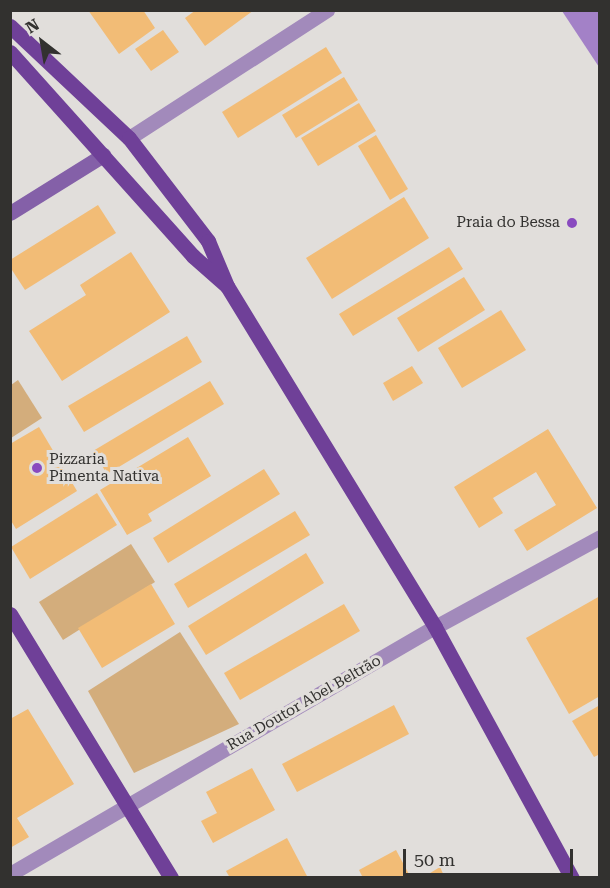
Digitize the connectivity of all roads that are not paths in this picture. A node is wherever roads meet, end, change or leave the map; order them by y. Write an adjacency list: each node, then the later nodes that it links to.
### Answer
1 (327, 10): 4 (street)
2 (10, 27): 4 (main road)
3 (10, 52): 5 (main road)
4 (129, 138): 7 (main road)
5 (103, 155): 6 (main road); 7 (main road)
6 (10, 213)
7 (227, 286): 10 (main road)
8 (600, 537): 10 (street, Rua Doutor Abel Beltrão)
9 (10, 614): 11 (main road)
10 (435, 627): 11 (street, Rua Doutor Abel Beltrão); 14 (main road)
11 (129, 803): 12 (street, Rua Doutor Abel Beltrão); 13 (main road)
12 (10, 874)
13 (171, 878)
14 (572, 878)

